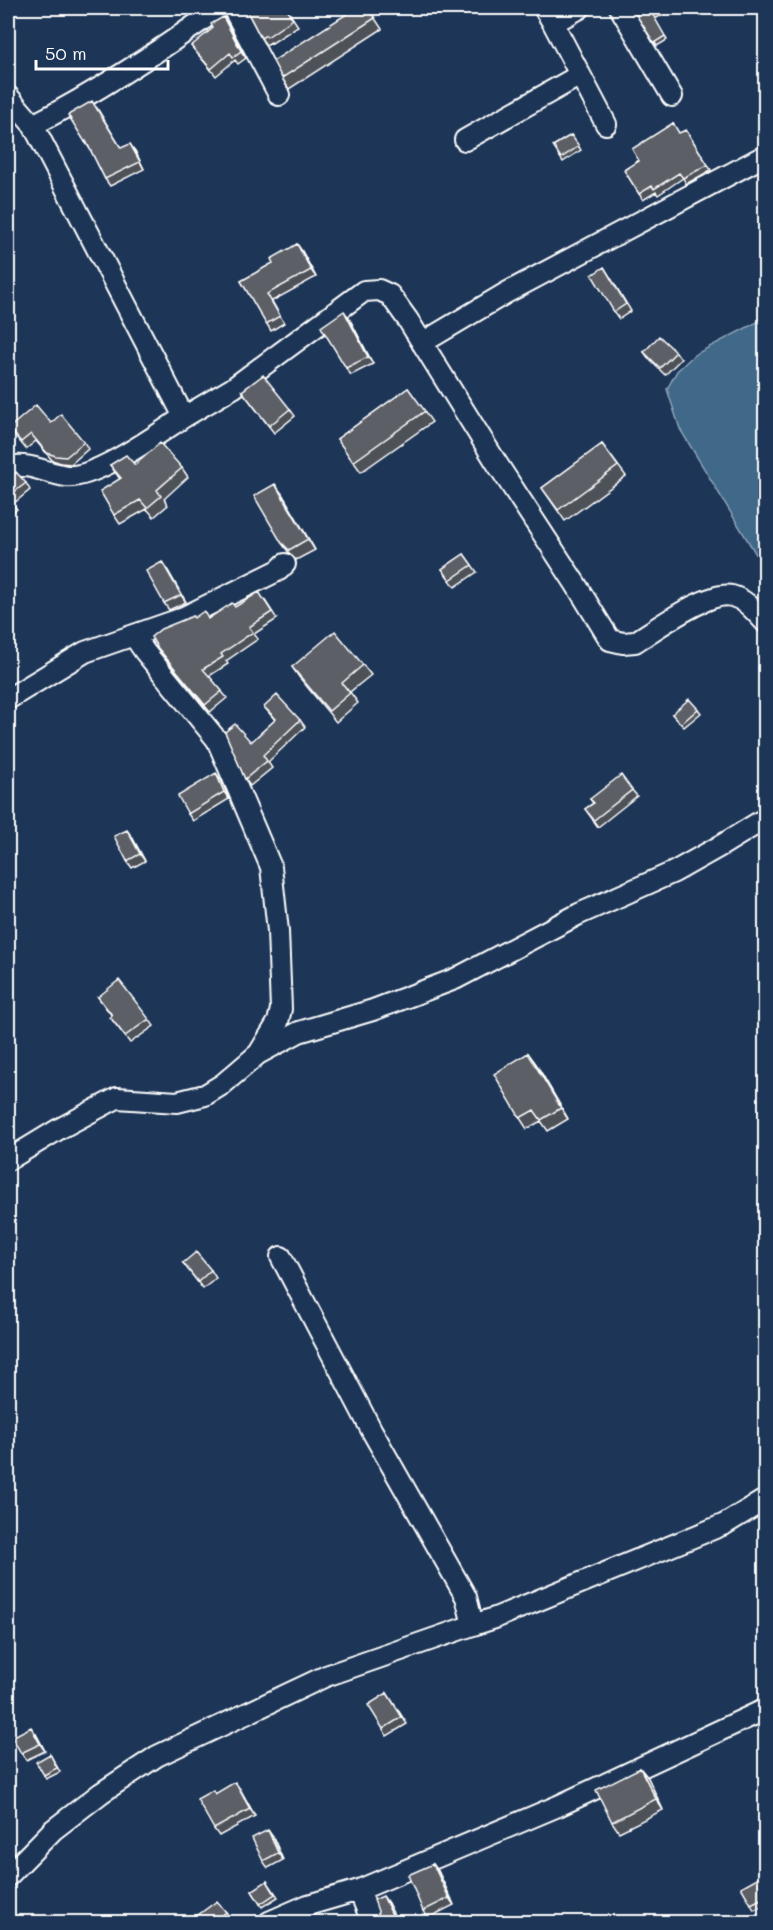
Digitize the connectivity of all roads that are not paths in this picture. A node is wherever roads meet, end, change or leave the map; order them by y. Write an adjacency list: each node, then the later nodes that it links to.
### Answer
1 (219, 8): 10 (street)
2 (233, 8): 7 (street)
3 (580, 8): 5 (street)
4 (620, 8): 9 (street)
5 (548, 15): 6 (street)
6 (580, 75): 11 (street); 12 (street)
7 (279, 95)
8 (8, 96): 10 (street)
9 (672, 96)
10 (33, 124): 15 (street)
11 (606, 124)
12 (465, 140)
13 (765, 155): 14 (street)
14 (422, 343): 15 (street); 18 (street)
15 (184, 417): 16 (street)
16 (11, 462)
17 (285, 564): 19 (street)
18 (765, 623)
19 (135, 636): 20 (street); 22 (street)
20 (8, 699)
21 (765, 818): 22 (street)
22 (258, 1054): 23 (street)
23 (8, 1160)
24 (281, 1257): 26 (street)
25 (765, 1499): 26 (street)
26 (473, 1625): 28 (street)
27 (765, 1709): 29 (street)
28 (8, 1876)
29 (359, 1890): 30 (street); 31 (street)
30 (269, 1923)
31 (372, 1923)

